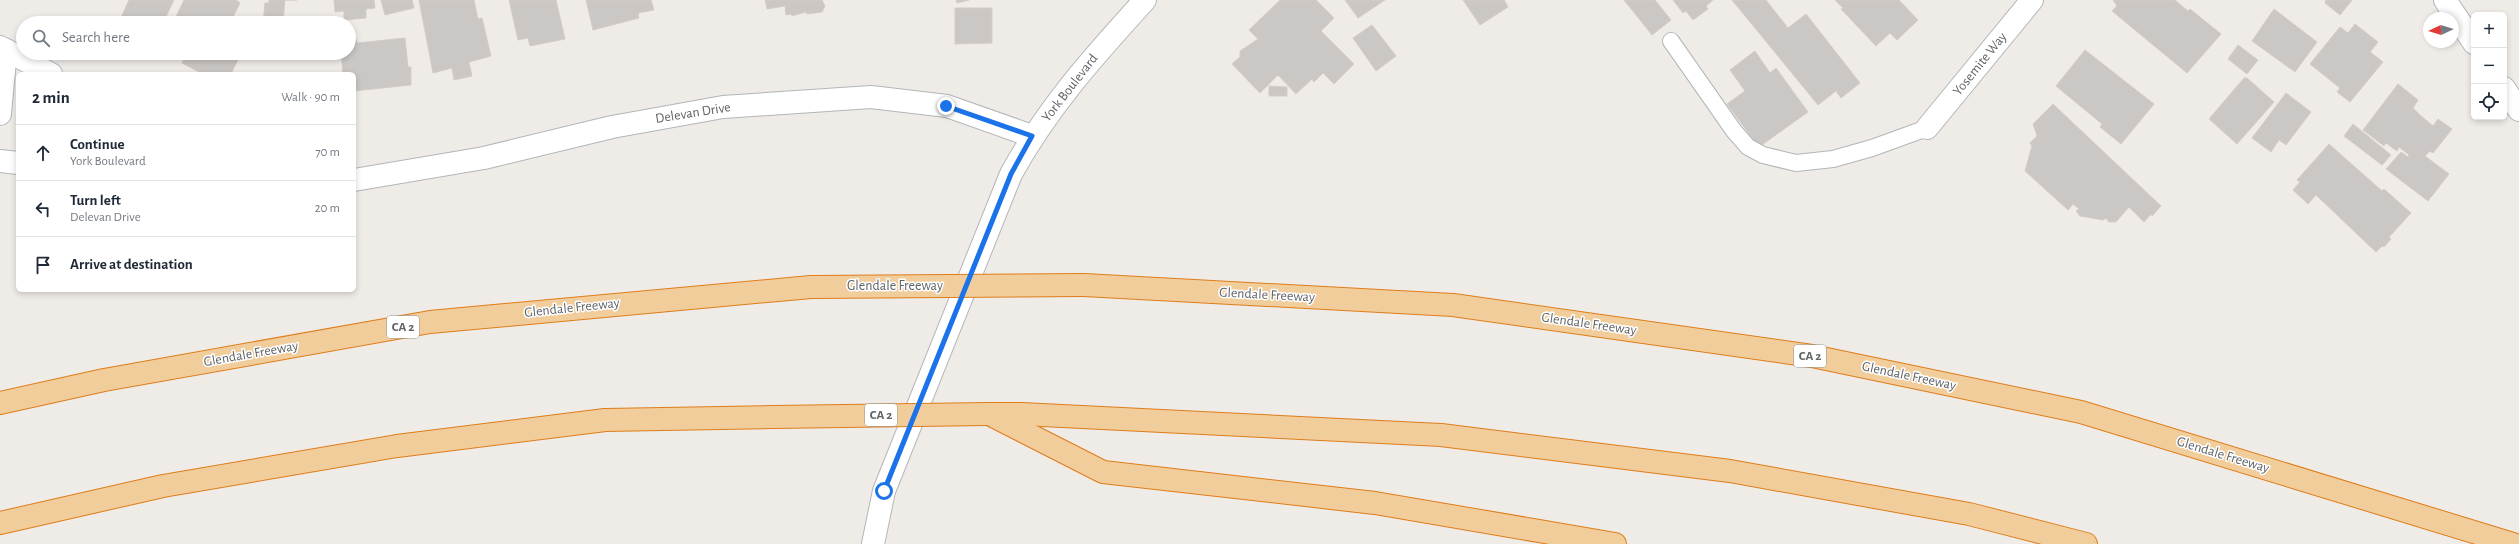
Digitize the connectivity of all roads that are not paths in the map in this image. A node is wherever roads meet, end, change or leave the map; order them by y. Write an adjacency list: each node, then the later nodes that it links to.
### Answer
1 (1145, 0): 14 (street, York Boulevard)
2 (2032, 0): 13 (street, Yosemite Way)
3 (2445, 0): 4 (street)
4 (2471, 39)
5 (1671, 40): 13 (lane)
6 (3, 48): 7 (street); 12 (street)
7 (16, 55)
8 (25, 60): 9 (street)
9 (47, 72)
10 (2507, 92): 11 (street)
11 (2519, 110)
12 (0, 114)
13 (1928, 128)
14 (1032, 136): 17 (street, Delevan Drive); 21 (street, York Boulevard)
15 (0, 161): 16 (street)
16 (16, 163)
17 (356, 180)
18 (0, 403): 24 (highway, Glendale Freeway / CA 2, bridge)
19 (1020, 421): 20 (highway, CA 2, bridge); 22 (highway); 23 (highway)
20 (0, 523)
21 (873, 544)
22 (1615, 544)
23 (2086, 544)
24 (2513, 544)

